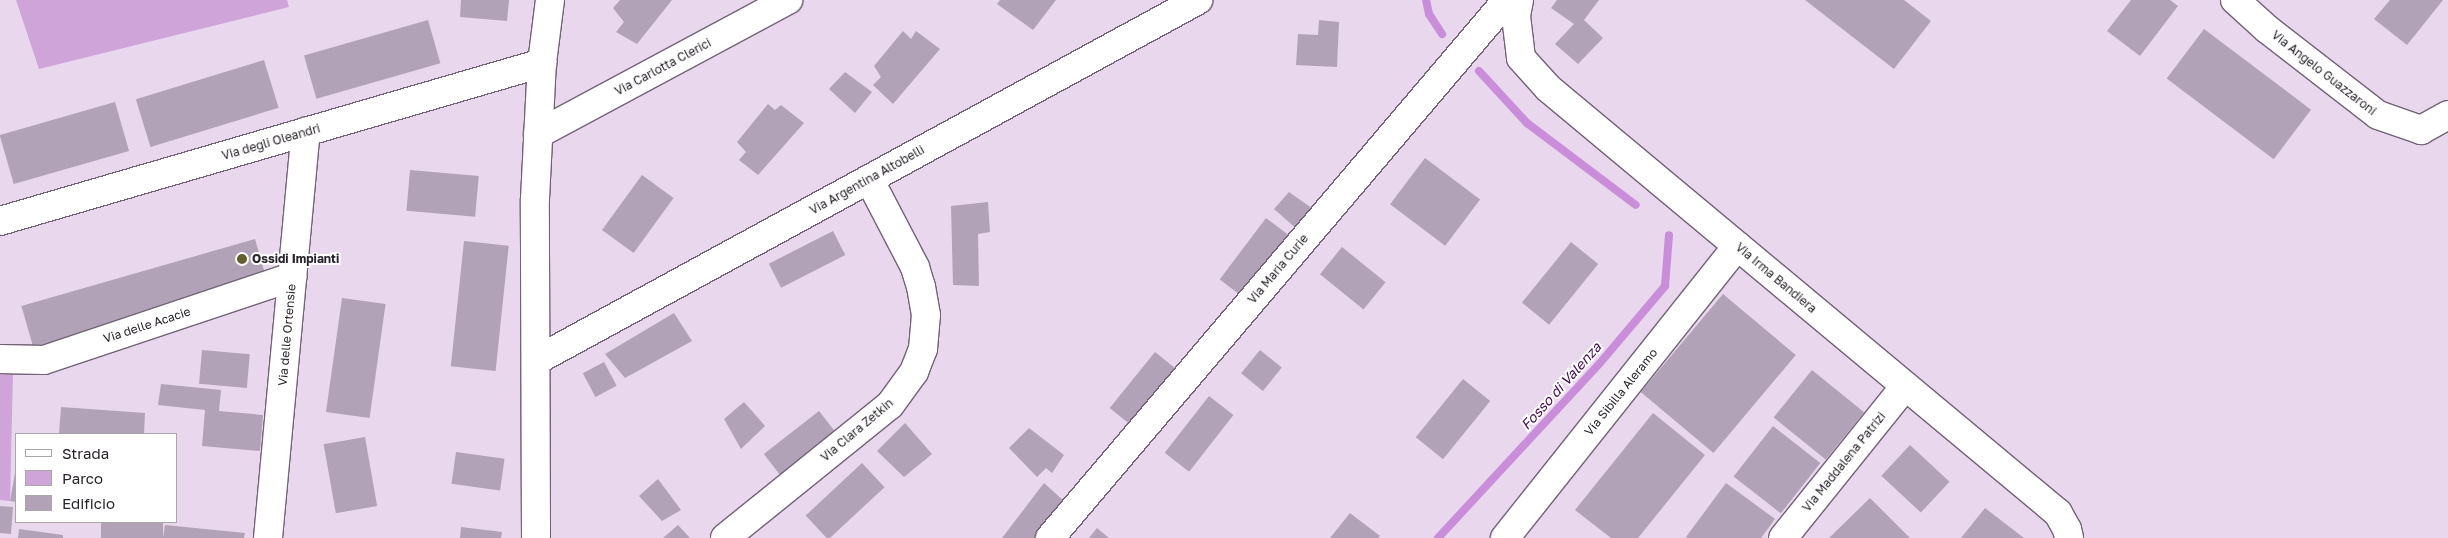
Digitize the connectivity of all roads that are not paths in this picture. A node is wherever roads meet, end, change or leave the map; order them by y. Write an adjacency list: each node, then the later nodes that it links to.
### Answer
1 (550, 0): 7 (street)
2 (788, 0): 10 (street, Via Carlotta Clerici)
3 (1198, 0): 11 (street, Via Argentina Altobelli)
4 (1507, 0): 21 (street, Via Maria Curie)
5 (1519, 0): 13 (street, Via Irma Bandiera)
6 (2235, 0): 8 (street, Via Angelo Guazzaroni)
7 (542, 63): 9 (street, Via degli Oleandri); 10 (street)
8 (2448, 115)
9 (306, 132): 12 (street, Via degli Oleandri); 14 (street, Via delle Ortensie)
10 (538, 134): 16 (street)
11 (868, 179): 16 (street, Via Argentina Altobelli); 20 (street, Via Clara Zetkin)
12 (0, 222)
13 (1737, 246): 17 (street, Via Irma Bandiera); 22 (street, Via Sibilla Aleramo)
14 (292, 277): 15 (street, Via delle Acacie); 18 (street, Via delle Ortensie)
15 (0, 360)
16 (537, 360): 19 (street)
17 (1905, 386): 23 (street, Via Maddalena Patrizi); 24 (street, Via Irma Bandiera)
18 (268, 538)
19 (536, 538)
20 (725, 538)
21 (1050, 538)
22 (1504, 538)
23 (1783, 538)
24 (2069, 538)

